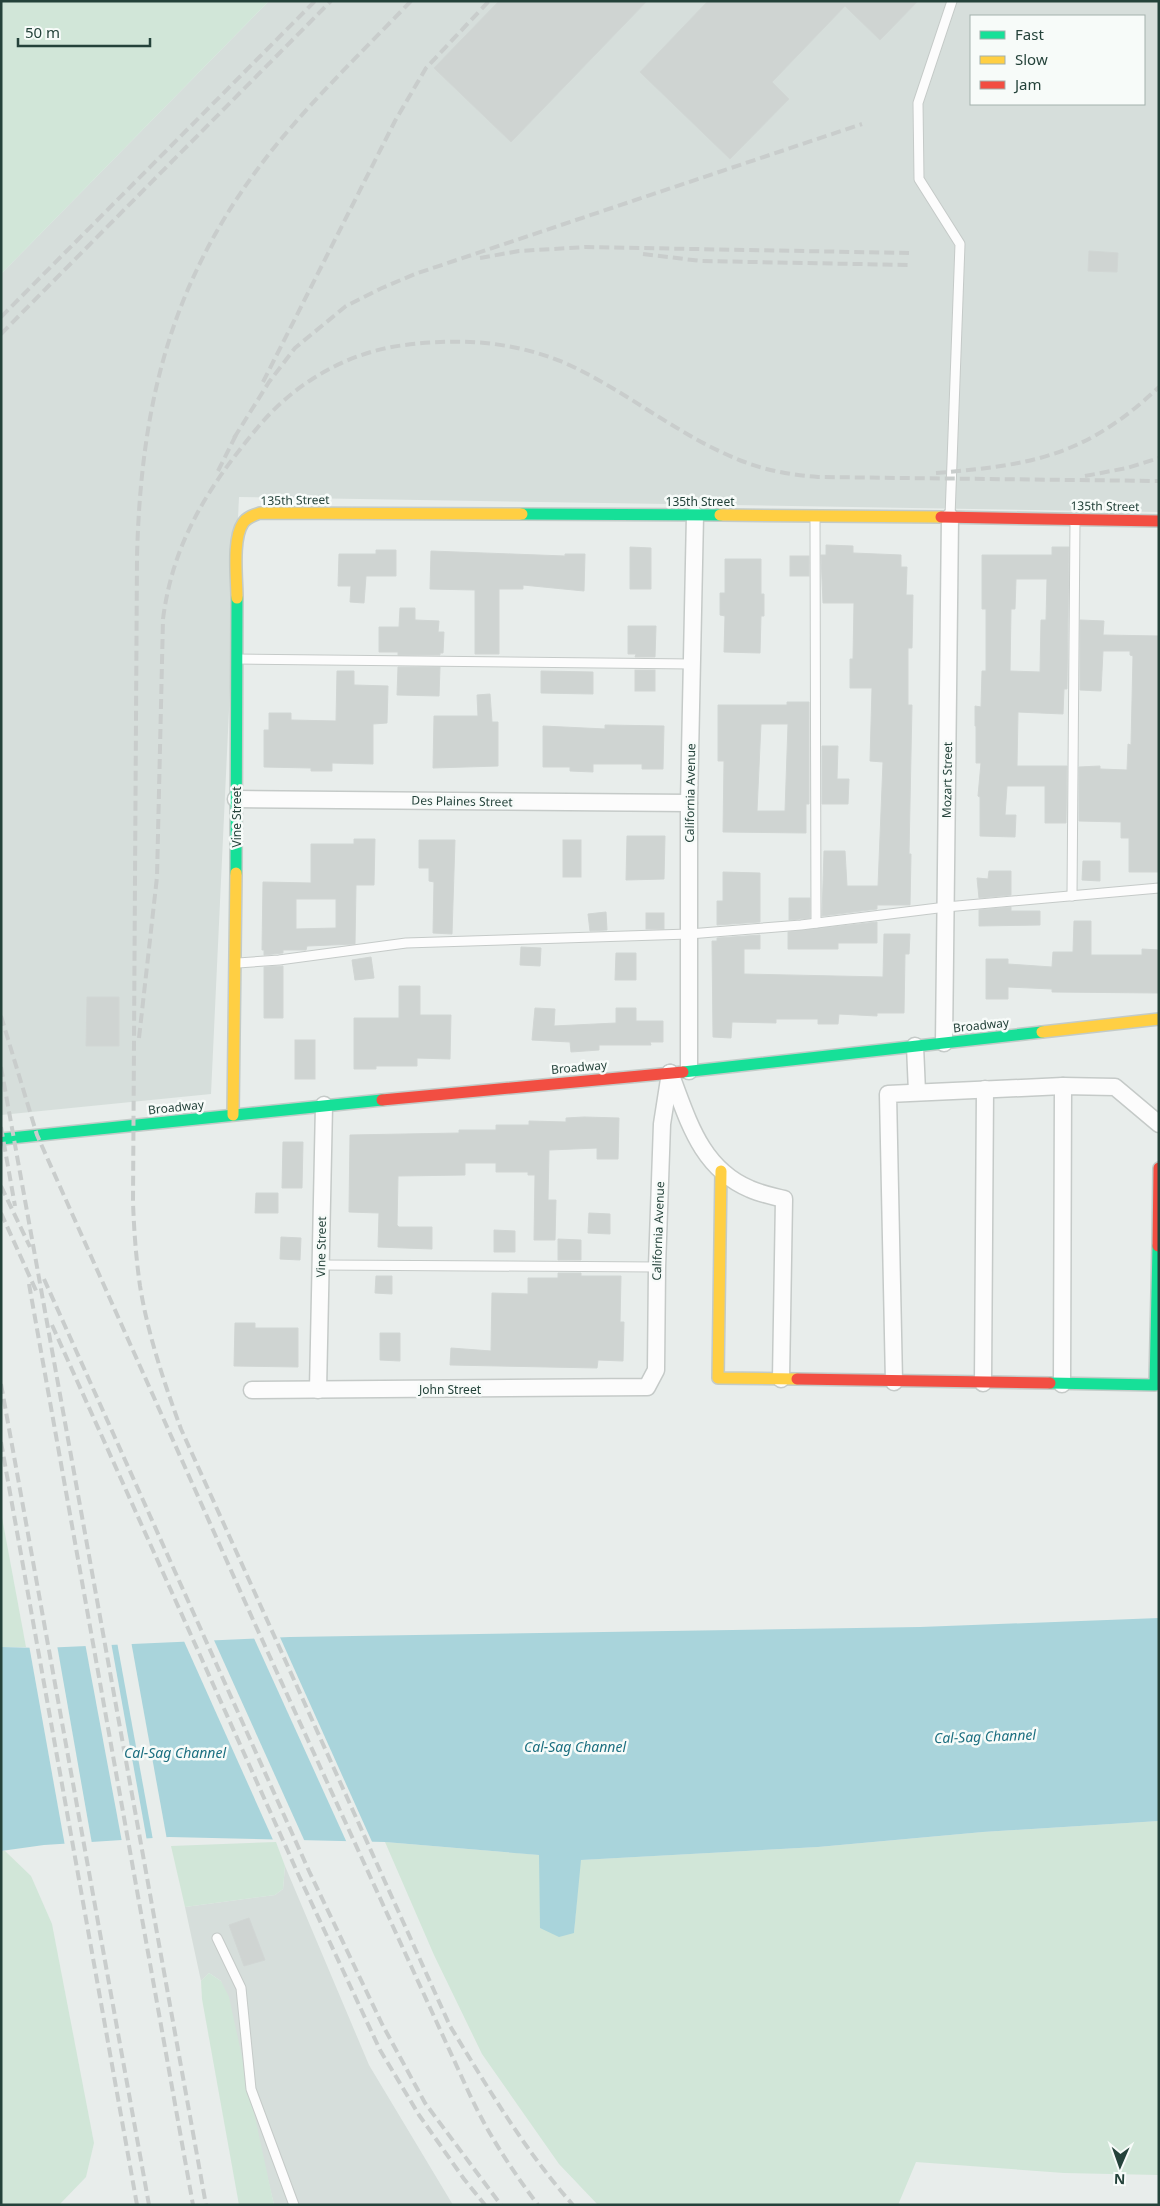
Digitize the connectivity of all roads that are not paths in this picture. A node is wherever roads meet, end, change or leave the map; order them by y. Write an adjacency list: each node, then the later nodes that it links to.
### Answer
1 (952, 1): 4 (lane)
2 (694, 515): 3 (street, 135th Street); 6 (street, 135th Street); 9 (street, California Avenue)
3 (815, 516): 4 (street, 135th Street); 15 (lane)
4 (950, 517): 5 (street, 135th Street); 14 (street, Mozart Street)
5 (1075, 519): 7 (street, 135th Street); 13 (lane)
6 (244, 521): 8 (street, Vine Street)
7 (1159, 521)
8 (236, 659): 9 (lane); 10 (street, Vine Street)
9 (692, 664): 11 (street, California Avenue)
10 (236, 799): 11 (street, Des Plaines Street); 17 (street, Vine Street)
11 (689, 803): 16 (street, California Avenue)
12 (1159, 888): 13 (lane)
13 (1072, 896): 14 (lane)
14 (946, 907): 15 (lane); 19 (street, Mozart Street)
15 (816, 923): 16 (lane)
16 (689, 934): 17 (lane); 21 (street, California Avenue)
17 (236, 963): 27 (street, Vine Street)
18 (1159, 1019): 19 (street, Broadway)
19 (944, 1043): 20 (street, Broadway)
20 (915, 1046): 21 (street, Broadway); 25 (street)
21 (689, 1071): 22 (street, Broadway)
22 (670, 1073): 26 (street, Broadway); 31 (street); 33 (street, California Avenue)
23 (1063, 1086): 24 (street); 28 (street); 37 (street)
24 (985, 1089): 25 (street); 36 (street)
25 (917, 1092): 35 (street)
26 (324, 1105): 27 (street, Broadway); 32 (street, Vine Street)
27 (233, 1115): 29 (street, Broadway)
28 (1159, 1124)
29 (1, 1139)
30 (1159, 1168): 37 (street)
31 (720, 1171): 34 (street); 34 (street)
32 (321, 1264): 33 (lane); 40 (street, Vine Street)
33 (656, 1267): 38 (street, California Avenue)
34 (780, 1379): 35 (street)
35 (894, 1382): 36 (street)
36 (983, 1383): 37 (street)
37 (1062, 1384)
38 (647, 1387): 40 (street, John Street)
39 (252, 1390): 40 (street, John Street)
40 (318, 1390)
41 (217, 1938): 42 (lane)
42 (294, 2205)

